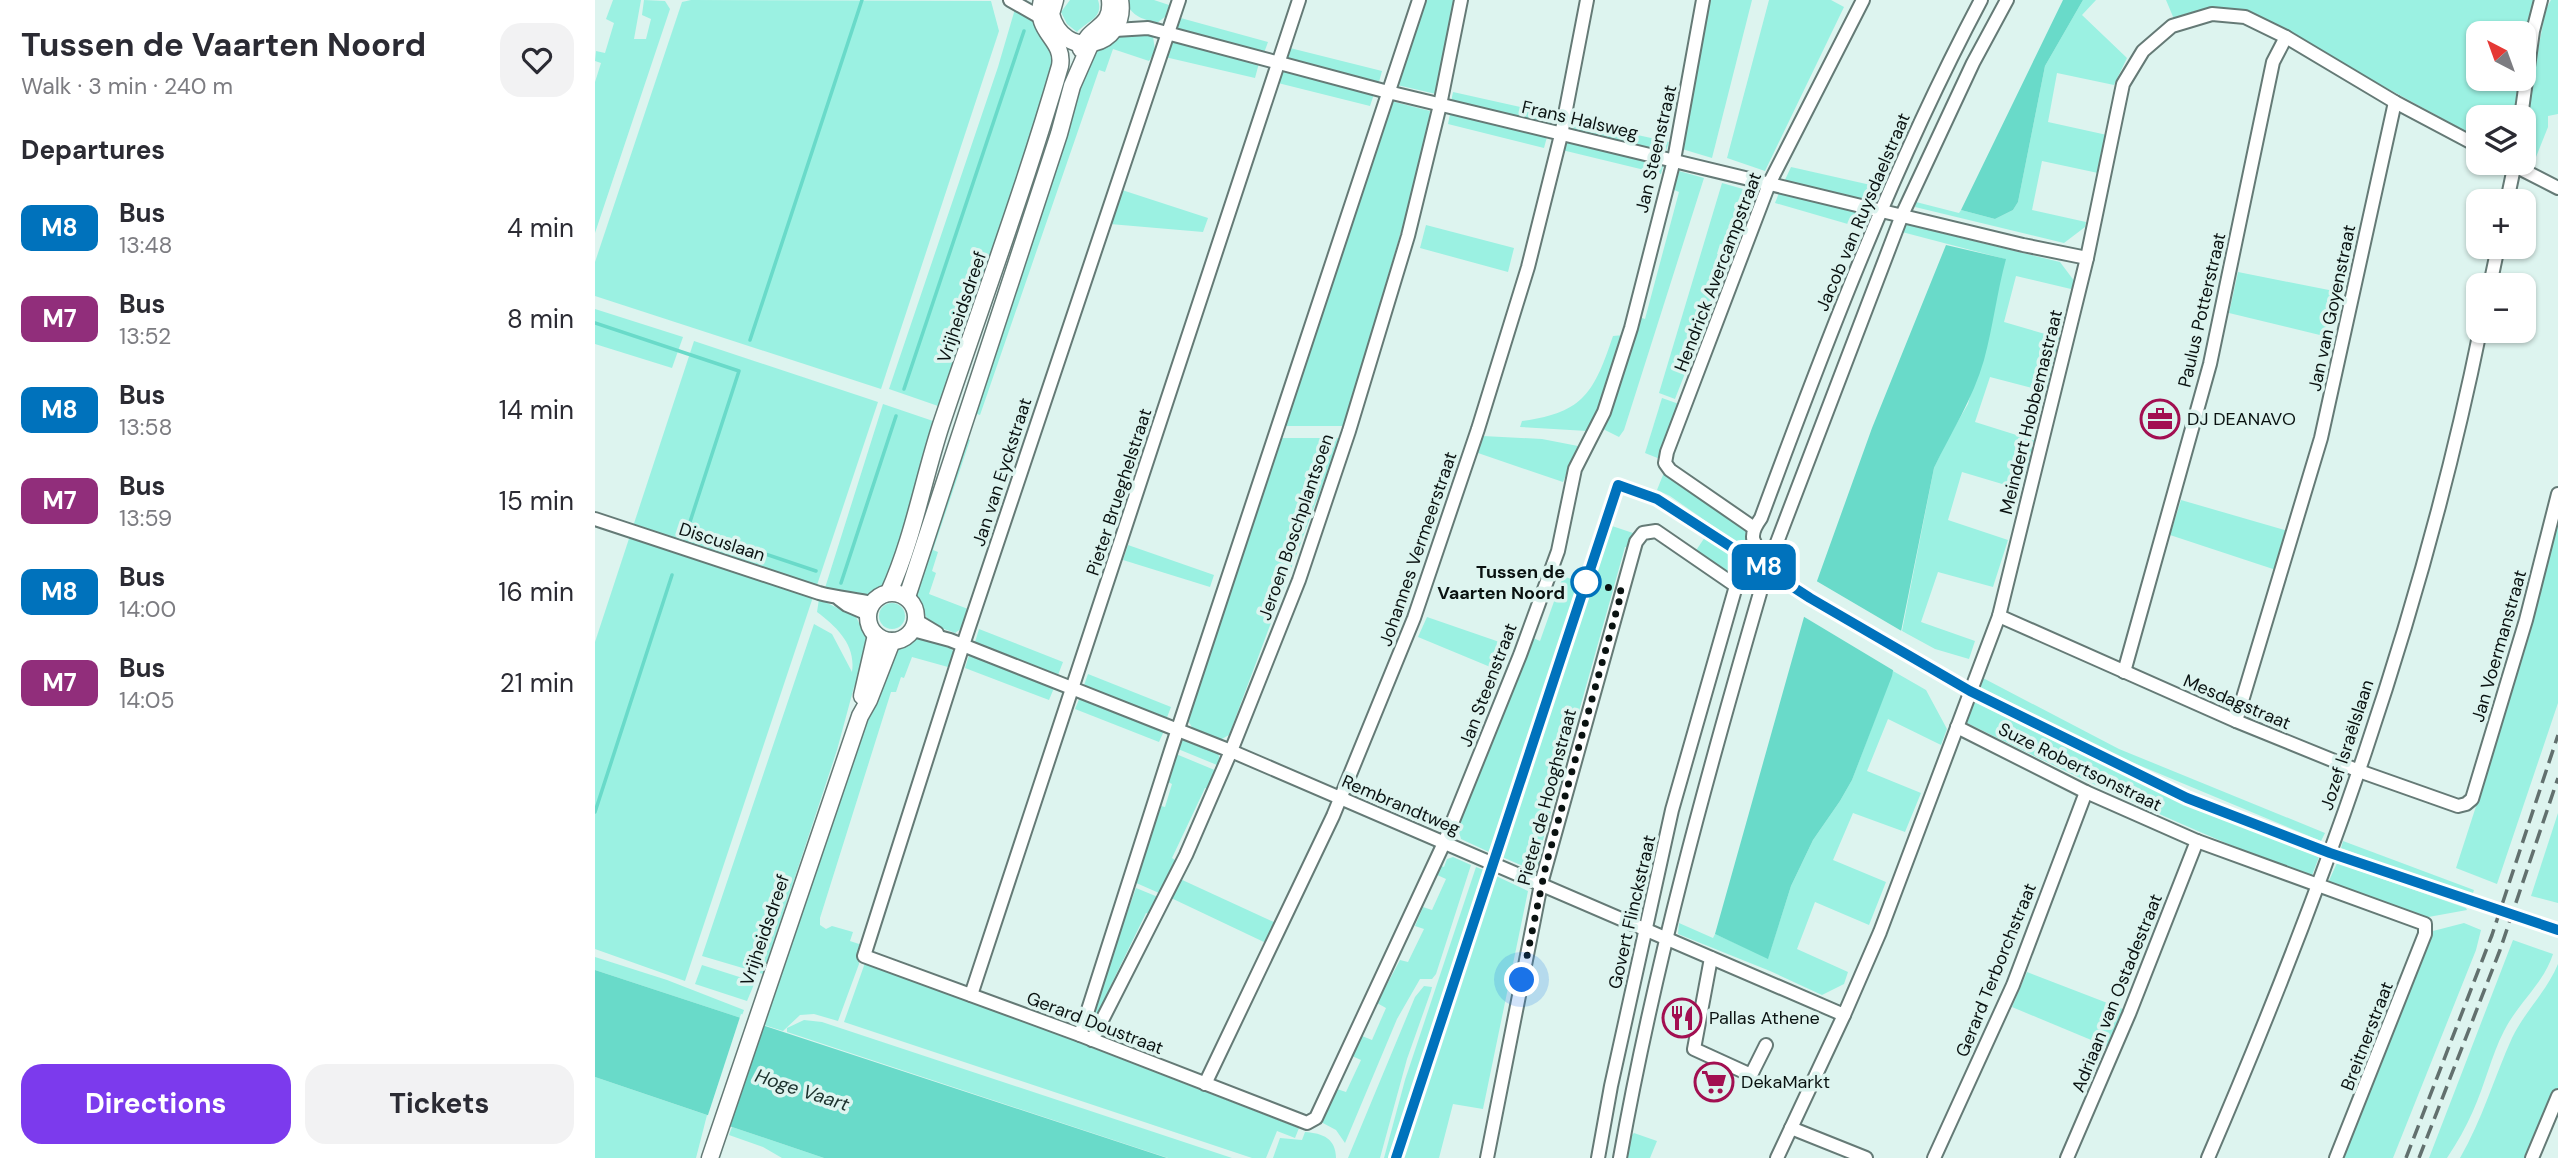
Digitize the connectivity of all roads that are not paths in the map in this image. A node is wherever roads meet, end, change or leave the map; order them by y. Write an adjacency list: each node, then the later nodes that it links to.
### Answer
1 (1010, 0): 13 (street)
2 (1178, 0): 16 (street, Jan van Eyckstraat)
3 (1299, 0): 20 (street, Pieter Brueghelstraat)
4 (1419, 0): 22 (street)
5 (1461, 0): 24 (street, Jeroen Boschplantsoen)
6 (1587, 0): 26 (street, Johannes Vermeerstraat)
7 (1703, 0): 28 (street, Jan Steenstraat)
8 (1863, 0): 30 (street, Hendrick Avercampstraat)
9 (1981, 0): 19 (street, Jacob van Ruysdaelstraat)
10 (2007, 0): 21 (street)
11 (2541, 0): 25 (street)
12 (1116, 4): 14 (street, Frans Halsweg); 15 (main road); 18 (main road)
13 (1042, 6): 18 (main road); 42 (main road, Vrijheidsdreef)
14 (1148, 28): 15 (street, Frans Halsweg); 16 (street, Frans Halsweg)
15 (1115, 30): 18 (main road)
16 (1166, 33): 20 (street, Frans Halsweg); 49 (street, Jan van Eyckstraat)
17 (2286, 37): 23 (street, Meindert Hobbemastraat); 34 (street, Meindert Hobbemastraat); 50 (street, Paulus Potterstraat)
18 (1086, 44): 43 (main road, Vrijheidsdreef)
19 (1953, 53): 21 (street); 32 (street, Jacob van Ruysdaelstraat)
20 (1279, 62): 22 (street, Frans Halsweg); 51 (street, Pieter Brueghelstraat)
21 (1973, 63): 33 (street)
22 (1388, 92): 24 (street, Frans Halsweg); 55 (street)
23 (2395, 102): 27 (street, Meindert Hobbemastraat); 53 (street, Jan van Goyenstraat)
24 (1440, 104): 26 (street, Frans Halsweg); 57 (street, Jeroen Boschplantsoen)
25 (2523, 105)
26 (1561, 135): 28 (street, Frans Halsweg); 61 (street, Johannes Vermeerstraat)
27 (2466, 140)
28 (1674, 160): 30 (street, Frans Halsweg); 64 (street, Jan Steenstraat)
29 (2533, 175): 31 (street)
30 (1769, 184): 32 (street, Frans Halsweg); 40 (street, Hendrick Avercampstraat)
31 (2558, 188)
32 (1880, 209): 33 (street, Frans Halsweg); 36 (street, Jacob van Ruysdaelstraat)
33 (1902, 215): 34 (street, Frans Halsweg); 37 (street)
34 (2087, 258): 45 (street, Meindert Hobbemastraat)
35 (2477, 343): 59 (street, Jozef Israëlslaan)
36 (1810, 387): 37 (street); 40 (street, Jacob van Ruysdaelstraat)
37 (1832, 395): 40 (street)
38 (2558, 494): 62 (street, Jan Voermanstraat)
39 (595, 519): 44 (street, Discuslaan)
40 (1754, 528)
41 (1736, 586): 56 (street, Govert Flinckstraat); 58 (street); 65 (street, Pieter de Hooghstraat)
42 (889, 592): 43 (main road); 44 (main road)
43 (907, 597): 46 (main road)
44 (870, 608): 47 (main road)
45 (1999, 616): 50 (street, Mesdagstraat); 54 (street, Meindert Hobbemastraat)
46 (915, 625): 48 (main road); 49 (street, Rembrandtweg)
47 (876, 635): 48 (main road); 52 (main road, Vrijheidsdreef)
48 (892, 642): 52 (main road, Vrijheidsdreef)
49 (963, 645): 51 (street, Rembrandtweg); 70 (street, Jan van Eyckstraat)
50 (2124, 672): 53 (street, Mesdagstraat)
51 (1073, 689): 55 (street, Rembrandtweg); 72 (street, Pieter Brueghelstraat)
52 (860, 716): 82 (main road, Vrijheidsdreef)
53 (2236, 721): 59 (street, Mesdagstraat)
54 (1957, 727): 60 (street, Suze Robertsonstraat); 73 (street, Meindert Hobbemastraat)
55 (1178, 730): 57 (street, Rembrandtweg); 74 (street)
56 (1690, 747): 58 (street); 68 (street, Govert Flinckstraat)
57 (1231, 751): 61 (street, Rembrandtweg); 74 (street, Jeroen Boschplantsoen)
58 (1713, 755): 69 (street)
59 (2359, 771): 62 (street, Mesdagstraat); 66 (street, Jozef Israëlslaan)
60 (2086, 792): 63 (street, Suze Robertsonstraat); 88 (street, Gerard Terborchstraat)
61 (1340, 798): 64 (street, Rembrandtweg); 76 (street, Johannes Vermeerstraat)
62 (2466, 804)
63 (2197, 841): 66 (street, Suze Robertsonstraat); 89 (street, Adriaan van Ostadestraat)
64 (1444, 843): 65 (street, Rembrandtweg); 80 (street, Jan Steenstraat)
65 (1541, 884): 68 (street, Rembrandtweg); 83 (street, Pieter de Hooghstraat)
66 (2319, 886): 67 (street, Suze Robertsonstraat); 90 (street, Jozef Israëlslaan)
67 (2425, 925): 91 (street, Breitnerstraat)
68 (1645, 928): 69 (street, Rembrandtweg); 77 (street, Govert Flinckstraat)
69 (1667, 939): 71 (street, Rembrandtweg); 78 (street)
70 (864, 956): 72 (street, Gerard Doustraat)
71 (1711, 958): 73 (street, Rembrandtweg); 75 (street)
72 (971, 995): 74 (street, Gerard Doustraat)
73 (1844, 1015): 81 (street, Meindert Hobbemastraat)
74 (1086, 1038): 76 (street, Gerard Doustraat)
75 (1766, 1045)
76 (1205, 1084): 80 (street, Gerard Doustraat)
77 (1611, 1086): 78 (street); 84 (street, Govert Flinckstraat)
78 (1633, 1092): 85 (street)
79 (2558, 1096): 92 (street)
80 (1313, 1121)
81 (1791, 1128): 86 (street, Meindert Hobbemastraat); 87 (street)
82 (710, 1157)
83 (1487, 1158)
84 (1598, 1158)
85 (1620, 1158)
86 (1777, 1158)
87 (1866, 1158)
88 (1934, 1158)
89 (2067, 1158)
90 (2208, 1158)
91 (2336, 1158)
92 (2532, 1158)

